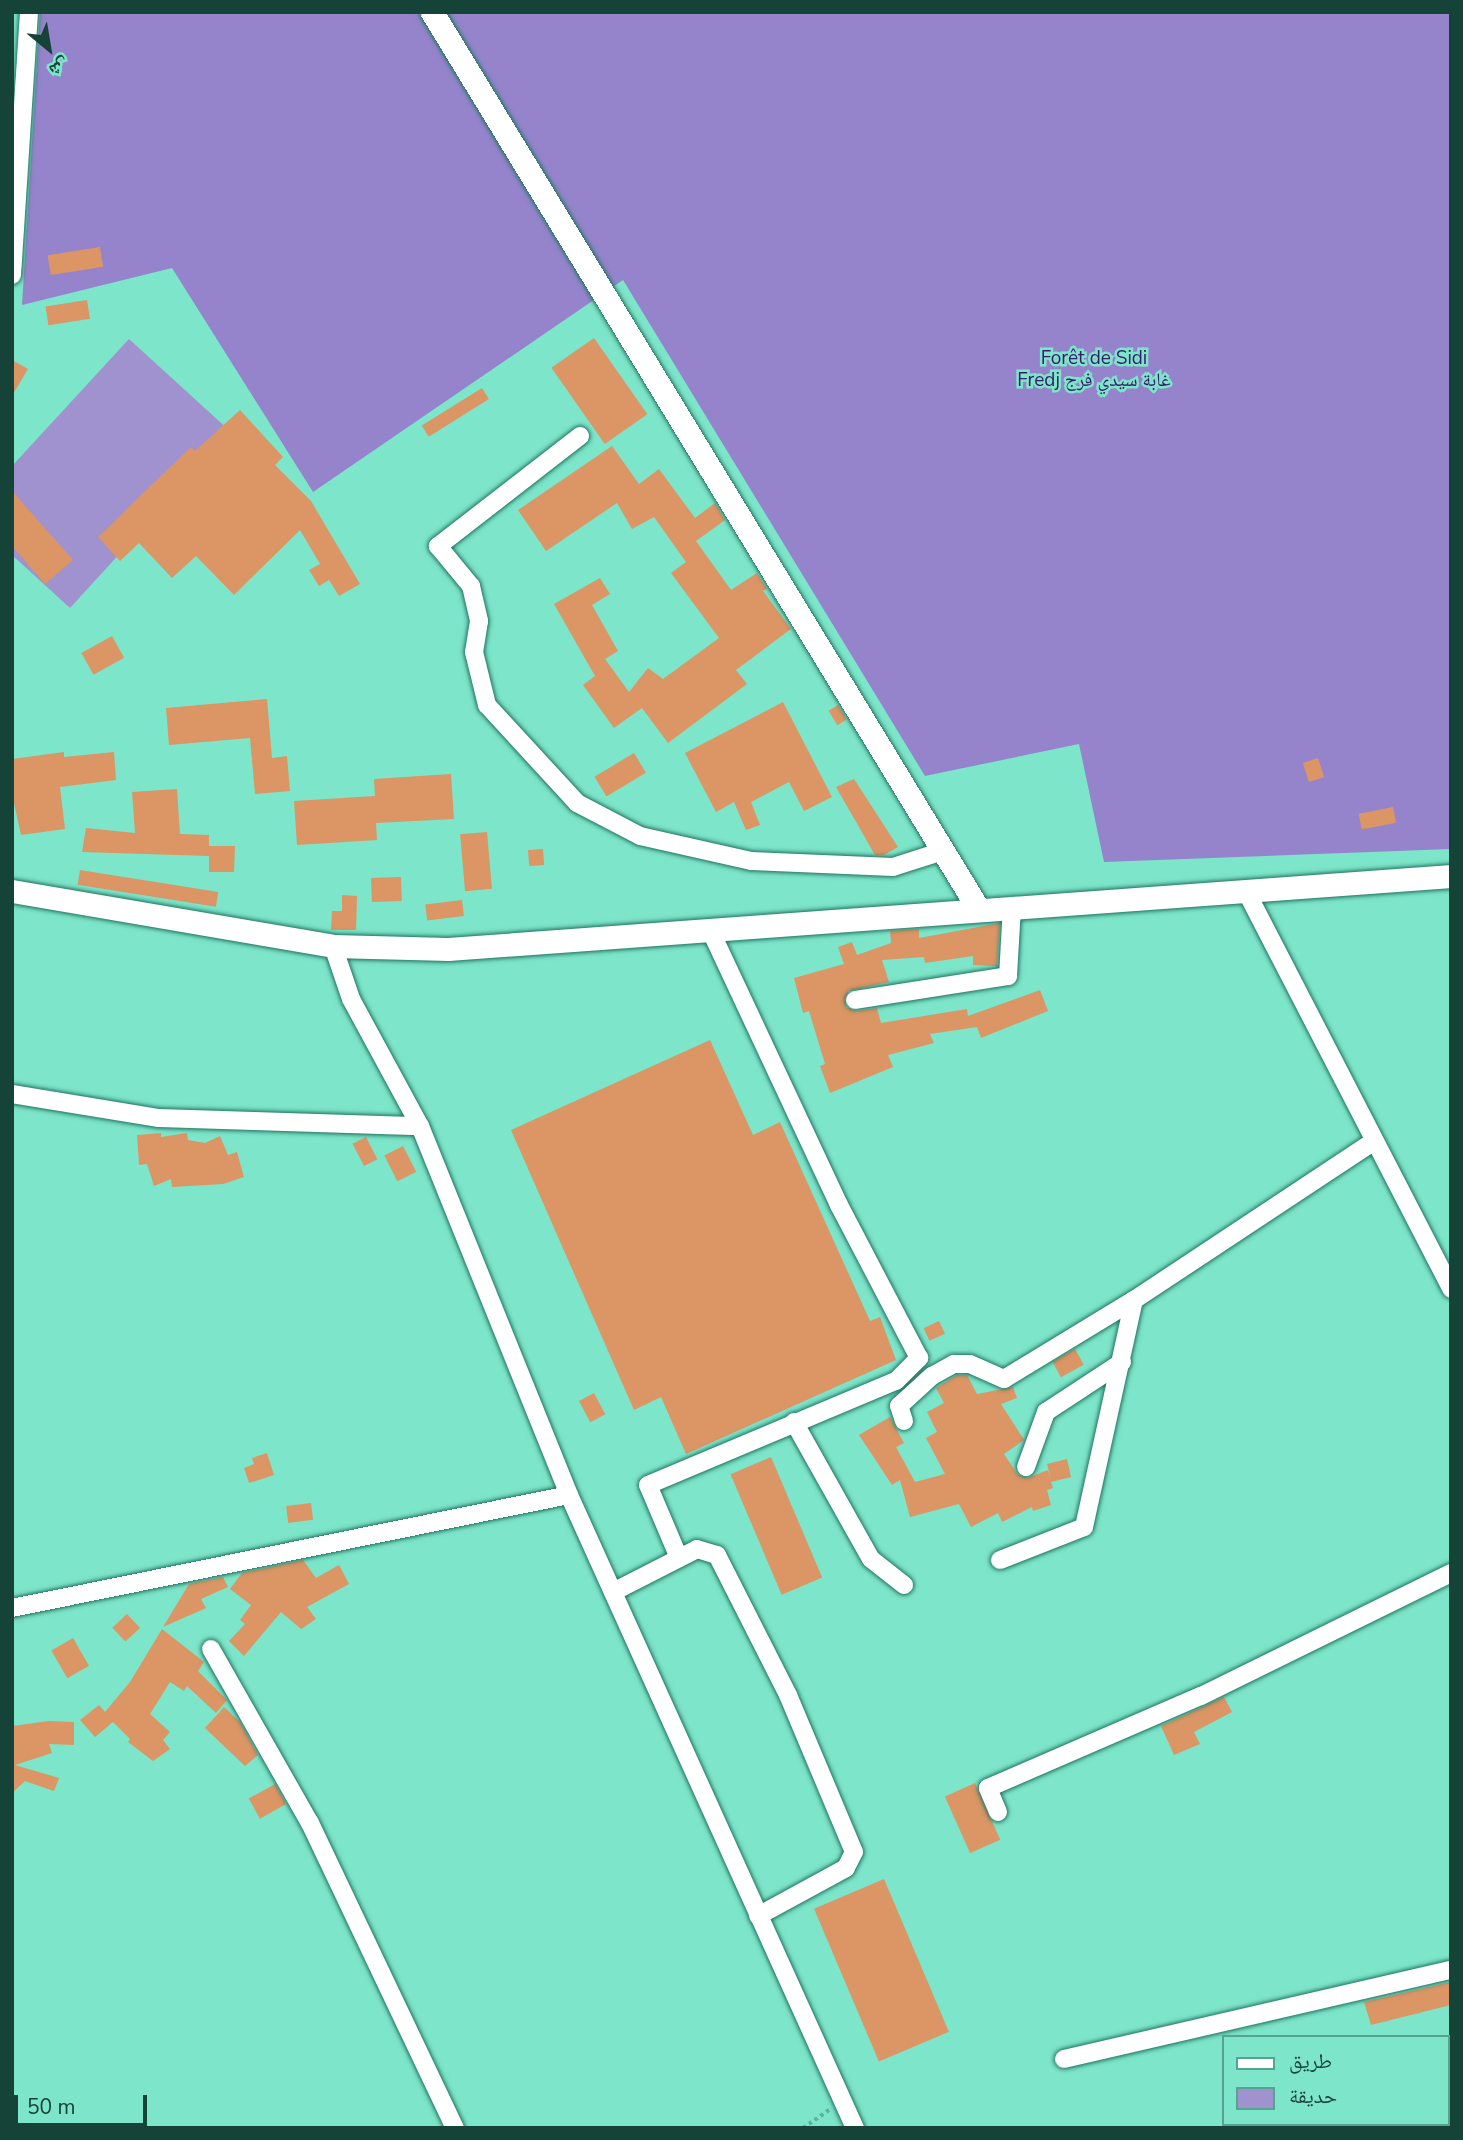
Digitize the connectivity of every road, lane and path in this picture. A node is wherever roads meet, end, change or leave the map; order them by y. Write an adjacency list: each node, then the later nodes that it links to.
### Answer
1 (29, 12): 3 (street)
2 (432, 12): 5 (main road)
3 (12, 275)
4 (580, 436): 5 (street)
5 (943, 851): 10 (main road)
6 (1451, 876): 8 (main road)
7 (12, 891): 12 (main road)
8 (1246, 891): 9 (main road); 16 (street)
9 (1012, 907): 10 (main road); 13 (street)
10 (979, 910): 11 (main road)
11 (710, 930): 12 (main road); 21 (street)
12 (332, 946): 15 (street)
13 (855, 1000)
14 (12, 1094): 15 (street)
15 (420, 1126): 23 (street)
16 (1373, 1142): 17 (street); 18 (street)
17 (1451, 1289)
18 (1134, 1300): 19 (street); 20 (street)
19 (1122, 1362): 22 (street); 25 (street)
20 (904, 1421)
21 (794, 1422): 24 (street); 27 (street)
22 (1026, 1466)
23 (569, 1494): 28 (street); 29 (street)
24 (679, 1558): 28 (street); 32 (street)
25 (1000, 1560)
26 (1451, 1573): 31 (street)
27 (904, 1585)
28 (612, 1592): 32 (street)
29 (12, 1608)
30 (211, 1648): 36 (street)
31 (998, 1812)
32 (758, 1916): 35 (street)
33 (1451, 1970): 34 (street)
34 (1064, 2059)
35 (842, 2101): 37 (path); 38 (street)
36 (455, 2128)
37 (803, 2128)
38 (855, 2128)

